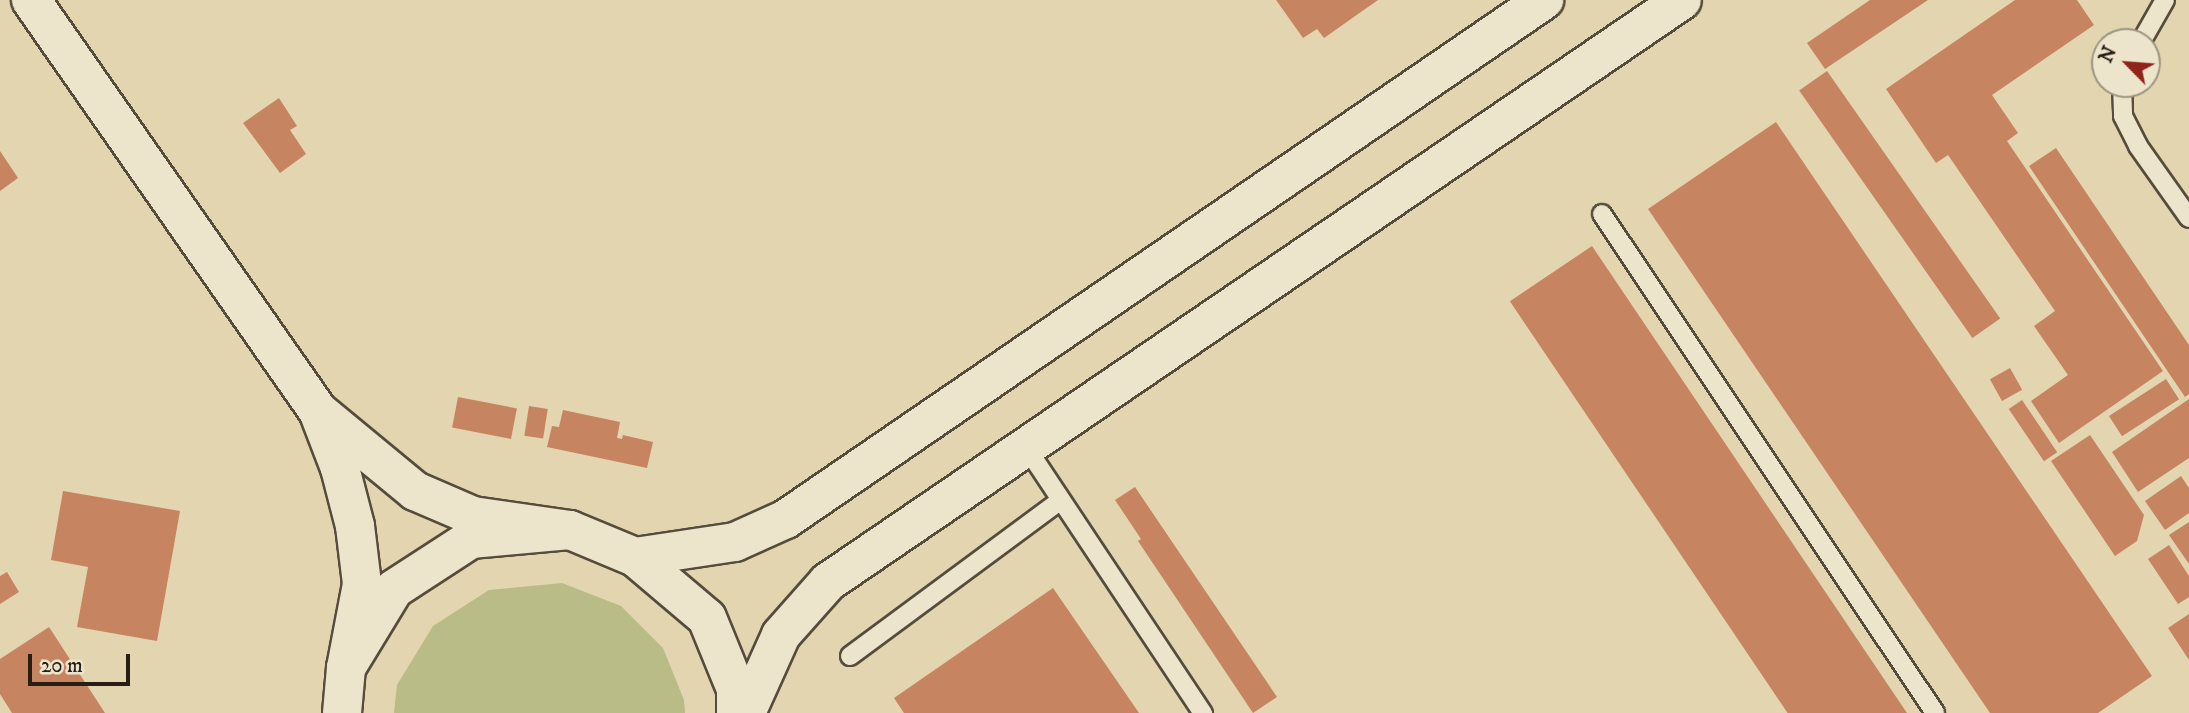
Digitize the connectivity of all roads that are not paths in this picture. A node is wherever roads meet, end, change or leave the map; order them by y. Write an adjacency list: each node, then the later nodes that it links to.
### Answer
1 (31, 0): 9 (street)
2 (1544, 0): 13 (street)
3 (1682, 0): 10 (street)
4 (2165, 0): 5 (lane)
5 (2149, 28)
6 (2122, 98): 8 (lane)
7 (1602, 214): 20 (lane)
8 (2189, 218)
9 (318, 411): 12 (street); 15 (street)
10 (1026, 447): 11 (lane); 18 (street)
11 (1061, 500): 14 (lane); 19 (lane)
12 (570, 530): 13 (street); 15 (street)
13 (635, 557): 17 (street)
14 (850, 656)
15 (346, 667): 16 (street)
16 (342, 713)
17 (736, 713)
18 (747, 713)
19 (1203, 713)
20 (1935, 713)

